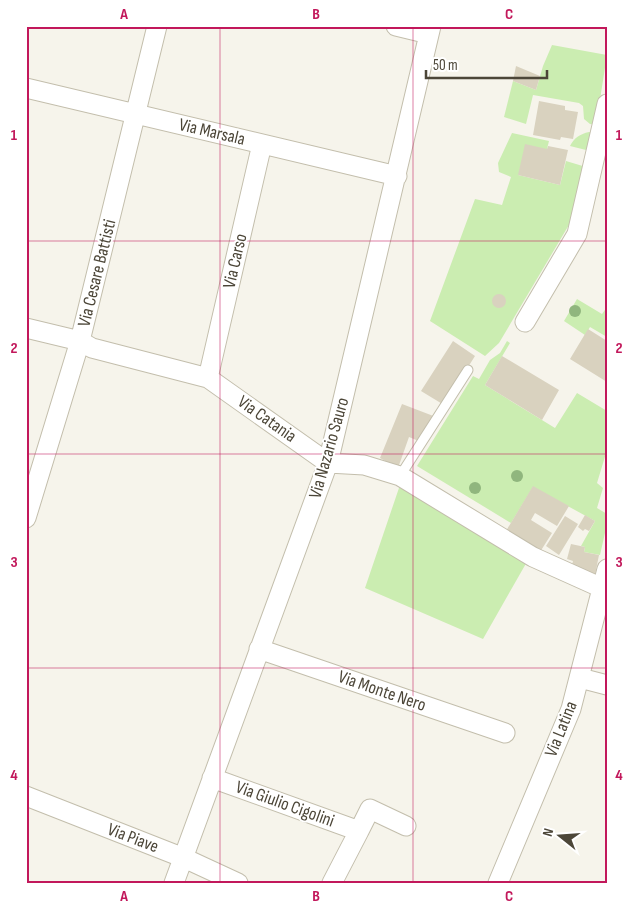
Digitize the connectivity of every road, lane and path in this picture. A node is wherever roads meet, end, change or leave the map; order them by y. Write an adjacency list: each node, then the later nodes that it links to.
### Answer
1 (157, 26): 6 (street, Via Cesare Battisti)
2 (396, 26): 3 (street)
3 (430, 30): 8 (street, Via Nazario Sauro)
4 (26, 88): 6 (street, Via Marsala)
5 (607, 104): 9 (street)
6 (136, 114): 7 (street, Via Marsala); 11 (street, Via Cesare Battisti)
7 (262, 144): 8 (street, Via Marsala); 13 (street, Via Carso)
8 (397, 176): 14 (street, Via Nazario Sauro)
9 (524, 322)
10 (26, 328): 11 (street, Via Catania)
11 (80, 341): 13 (street, Via Catania); 16 (street, Via Cesare Battisti)
12 (468, 370): 15 (lane)
13 (208, 378): 14 (street, Via Catania)
14 (328, 463): 15 (street); 18 (street, Via Nazario Sauro)
15 (400, 476): 17 (street)
16 (26, 518)
17 (605, 578): 19 (street, Via Latina)
18 (259, 649): 21 (street, Via Monte Nero); 22 (street, Via Nazario Sauro)
19 (580, 678): 20 (street); 30 (street, Via Latina)
20 (607, 686)
21 (505, 733)
22 (212, 778): 25 (street, Via Giulio Cigolini); 26 (street, Via Nazario Sauro)
23 (26, 796): 26 (street, Via Piave)
24 (406, 826): 25 (street, Via Giulio Cigolini)
25 (358, 831): 29 (street, Via Giulio Cigolini)
26 (184, 858): 27 (street, Via Nazario Sauro); 28 (street, Via Piave)
27 (174, 883)
28 (238, 883)
29 (332, 883)
30 (498, 883)

